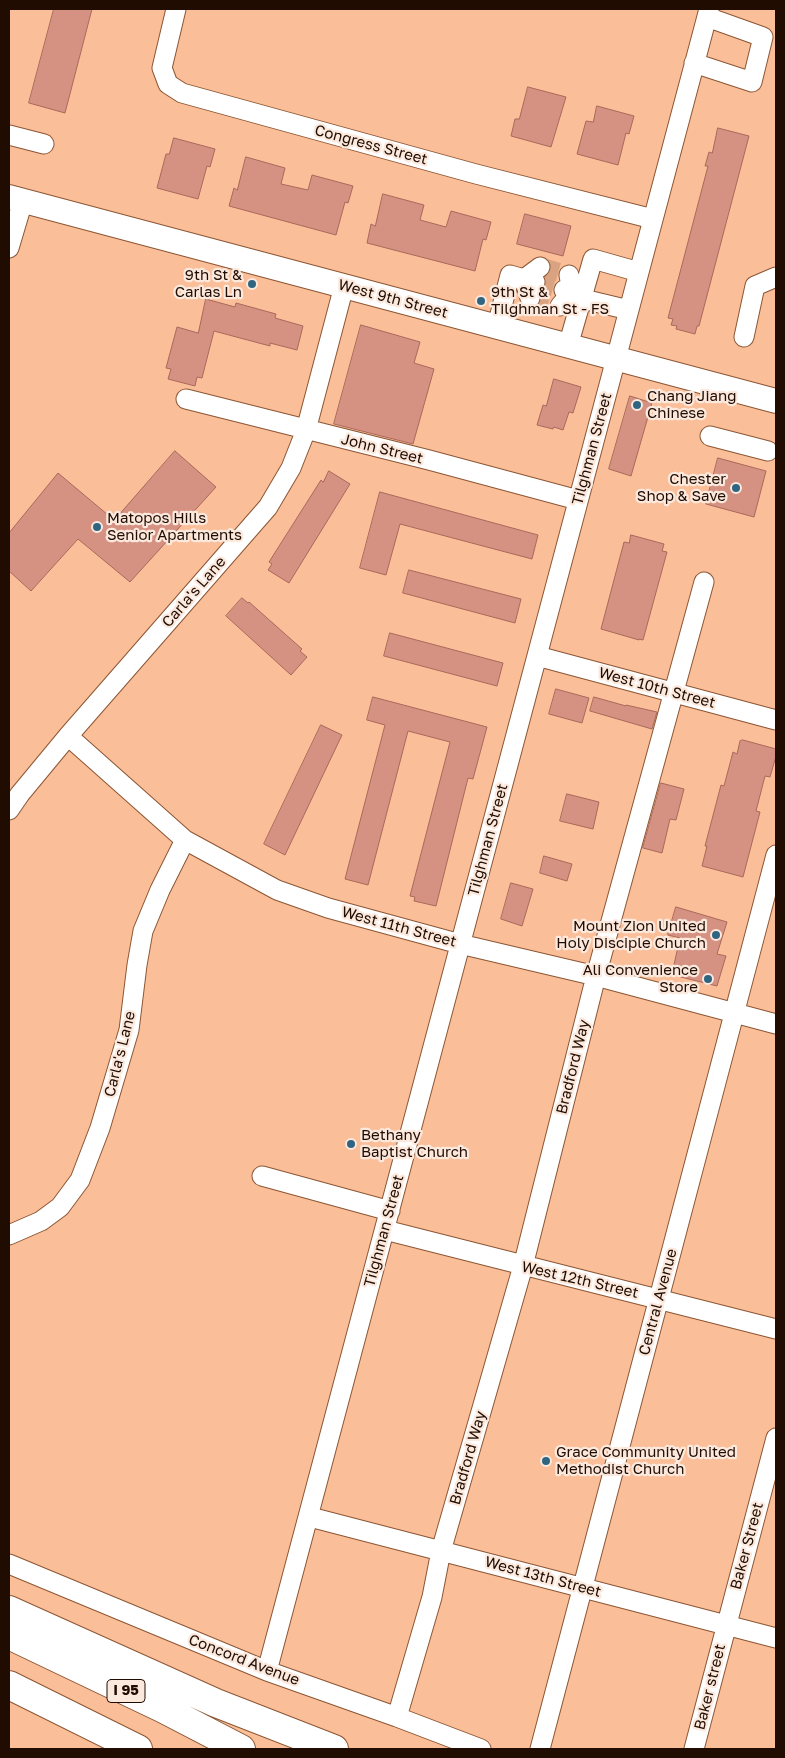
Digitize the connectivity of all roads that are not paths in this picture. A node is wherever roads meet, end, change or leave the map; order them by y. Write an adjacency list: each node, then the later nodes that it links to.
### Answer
1 (176, 9): 7 (street, Congress Street)
2 (708, 13): 3 (street, Tilghman Street); 3 (street)
3 (694, 64): 7 (street, Tilghman Street)
4 (9, 135): 5 (street)
5 (44, 144)
6 (16, 199): 8 (street); 12 (main road, West 9th Street)
7 (653, 219): 9 (street, Tilghman Street)
8 (9, 248)
9 (639, 272): 13 (street); 14 (street, Tilghman Street)
10 (776, 277): 16 (street)
11 (532, 282): 15 (street)
12 (344, 286): 15 (main road, West 9th Street); 21 (street, Carla's Lane)
13 (570, 292): 14 (street); 17 (street)
14 (629, 310): 18 (street, Tilghman Street)
15 (497, 326): 17 (main road, West 9th Street)
16 (744, 337)
17 (568, 346): 18 (main road, West 9th Street)
18 (616, 358): 20 (main road, West 9th Street); 24 (street, Tilghman Street)
19 (186, 399): 21 (street, John Street)
20 (776, 401)
21 (306, 430): 24 (street, John Street); 29 (street, Carla's Lane)
22 (710, 436): 23 (street)
23 (768, 452)
24 (578, 500): 26 (street, Tilghman Street)
25 (704, 582): 27 (street, Bradford Way)
26 (537, 656): 27 (street, West 10th Street); 33 (street, Tilghman Street)
27 (674, 692): 28 (street, West 10th Street); 34 (street, Bradford Way)
28 (776, 720)
29 (68, 736): 30 (street, Carla's Lane); 31 (street, West 11th Street)
30 (9, 810)
31 (184, 840): 33 (street, West 11th Street); 40 (street, Carla's Lane)
32 (776, 855): 35 (street, Central Avenue)
33 (460, 944): 34 (street, West 11th Street); 38 (street, Tilghman Street)
34 (596, 976): 35 (street, West 11th Street); 41 (street, Bradford Way)
35 (734, 1013): 36 (street, West 11th Street); 42 (street, Central Avenue)
36 (776, 1024)
37 (262, 1176): 38 (street)
38 (390, 1211): 39 (street, Tilghman Street)
39 (385, 1230): 41 (street, West 12th Street); 45 (street, Tilghman Street)
40 (9, 1235)
41 (523, 1266): 42 (street, West 12th Street); 46 (street, Bradford Way)
42 (659, 1298): 43 (street, West 12th Street); 48 (street, Central Avenue)
43 (776, 1329)
44 (776, 1438): 50 (street, Baker Street)
45 (310, 1517): 46 (street, West 13th Street); 53 (street, Tilghman Street)
46 (441, 1550): 48 (street, West 13th Street); 55 (street, Bradford Way)
47 (9, 1564): 53 (street, Concord Avenue)
48 (583, 1588): 50 (street, West 13th Street); 60 (street, Central Avenue)
49 (9, 1610): 58 (highway)
50 (726, 1624): 52 (street, West 13th Street); 61 (street, Baker street)
51 (9, 1634): 57 (highway, I 95)
52 (776, 1638)
53 (268, 1671): 55 (street, Concord Avenue)
54 (9, 1685): 56 (highway)
55 (397, 1717): 59 (street, Concord Avenue)
56 (138, 1749)
57 (241, 1749)
58 (334, 1749)
59 (481, 1749)
60 (540, 1749)
61 (694, 1749)

